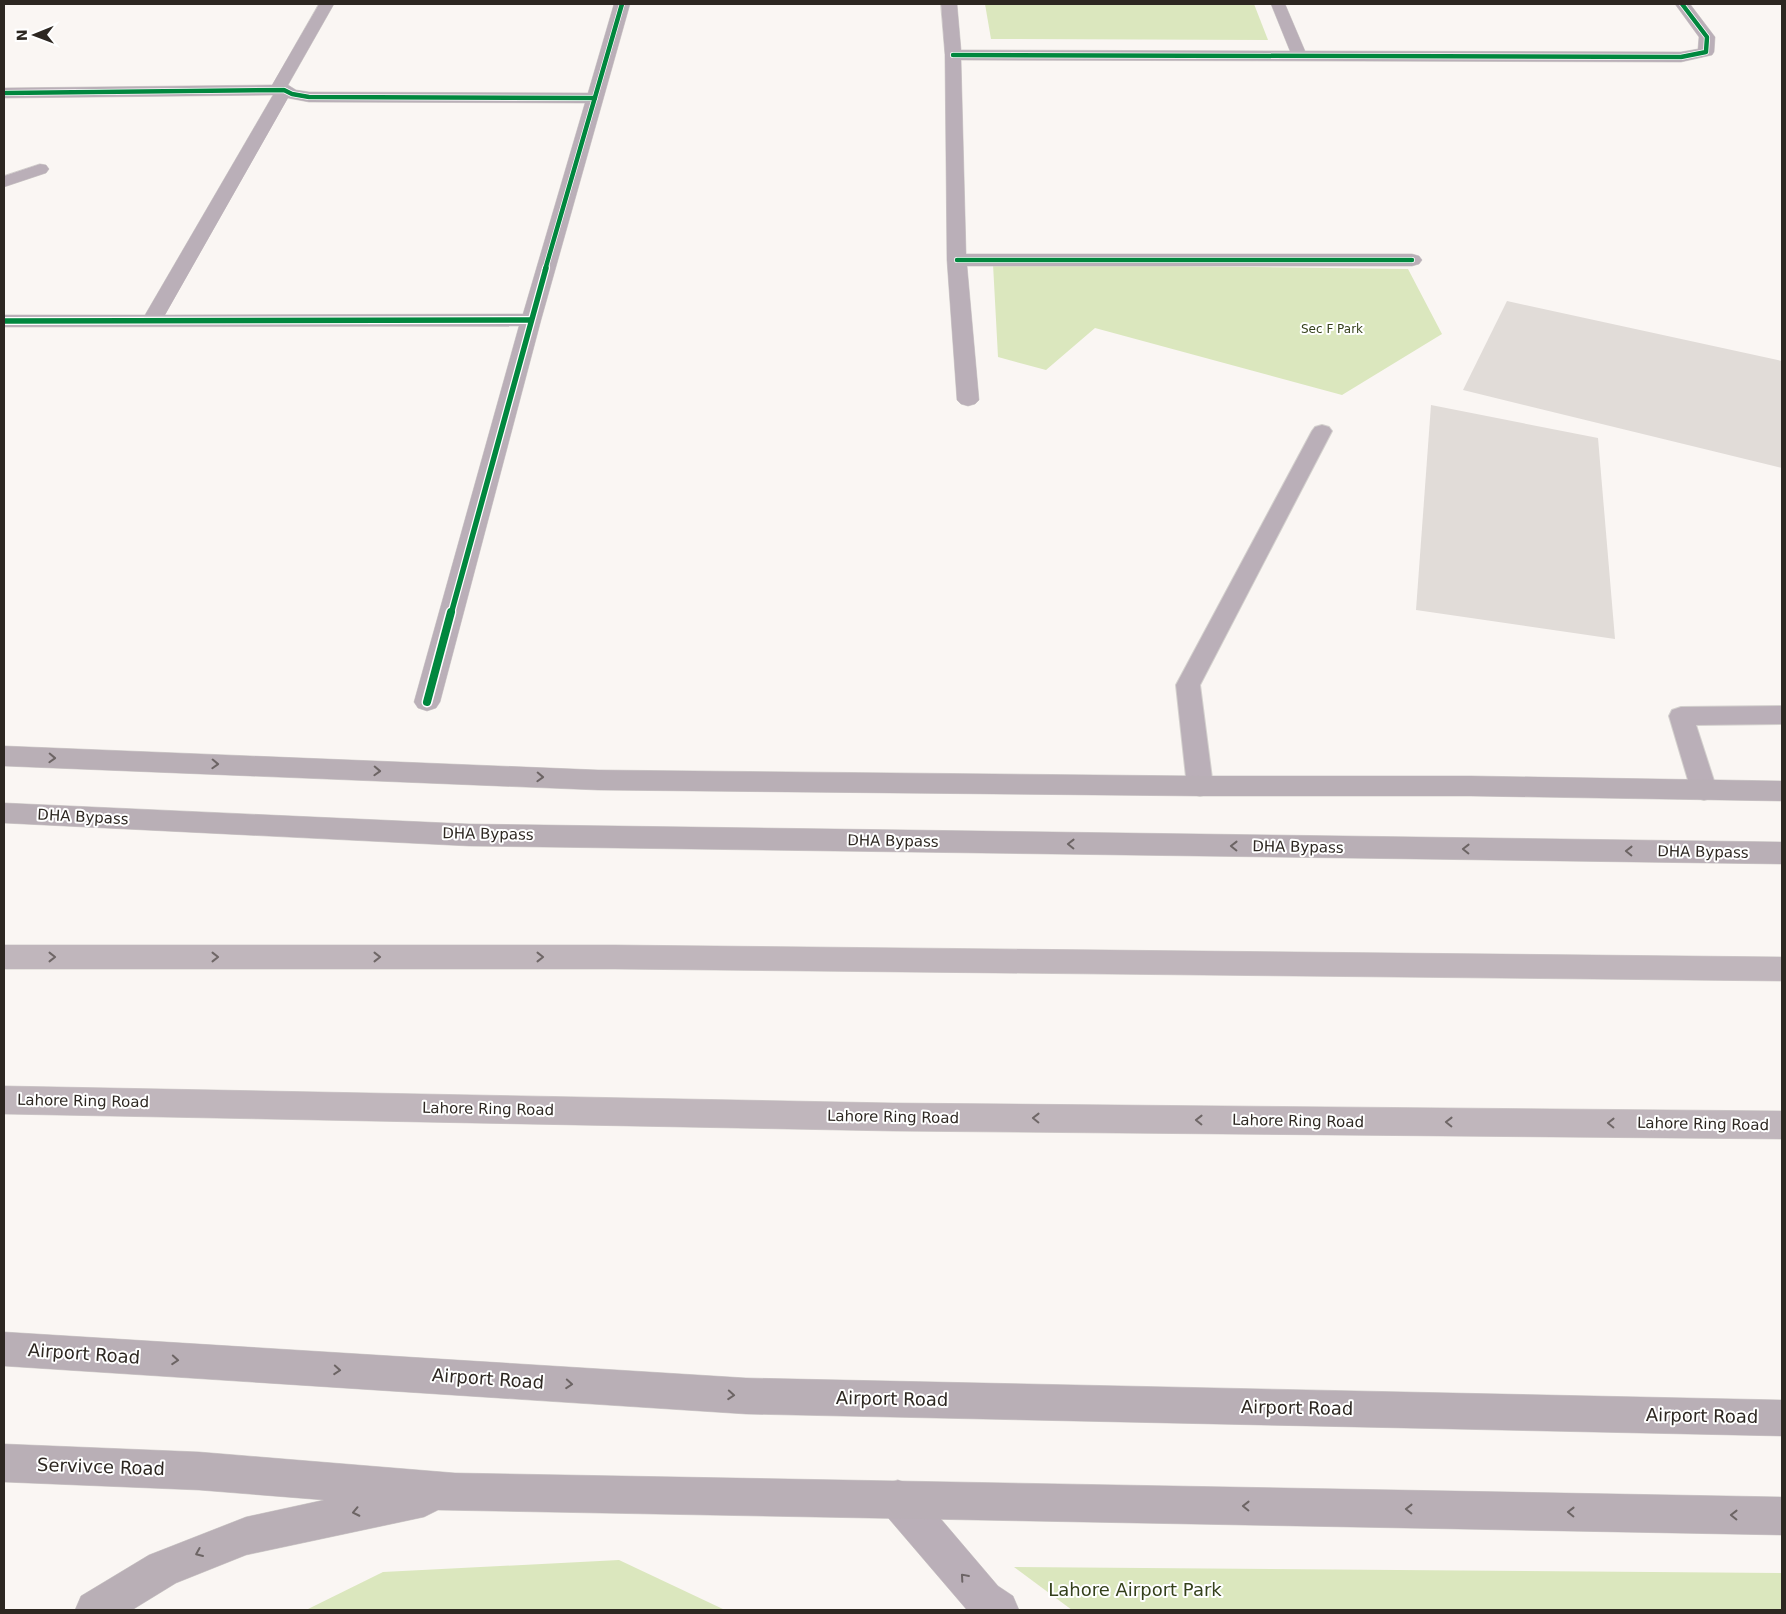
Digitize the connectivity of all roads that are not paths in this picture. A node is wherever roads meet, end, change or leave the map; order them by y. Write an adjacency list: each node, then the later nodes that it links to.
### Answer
1 (326, 4): 8 (street)
2 (622, 4): 10 (street)
3 (950, 4): 6 (street)
4 (1278, 4): 7 (street)
5 (1682, 4): 7 (street)
6 (953, 55): 7 (street); 13 (street)
7 (1299, 55)
8 (284, 90): 9 (street); 10 (street); 15 (street)
9 (4, 94)
10 (595, 98): 16 (street)
11 (40, 169): 12 (street)
12 (4, 182)
13 (957, 260): 14 (street); 18 (street)
14 (1412, 260)
15 (152, 320): 16 (street); 17 (street)
16 (531, 320): 20 (street)
17 (4, 321)
18 (968, 400)
19 (1322, 431): 23 (lane)
20 (427, 702)
21 (1782, 715): 24 (lane)
22 (4, 756): 23 (main road, one-way to 23)
23 (1200, 786): 24 (main road)
24 (1704, 790): 25 (main road)
25 (1782, 791)
26 (4, 813): 27 (main road, DHA Bypass, one-way to 26)
27 (1782, 853)
28 (4, 957): 29 (highway, one-way to 29)
29 (1782, 969)
30 (4, 1100): 31 (highway, Lahore Ring Road, one-way to 30)
31 (1782, 1125)
32 (4, 1349): 33 (main road, Airport Road, one-way to 33)
33 (1782, 1418)
34 (4, 1463): 35 (main road, Servivce Road)
35 (455, 1492): 36 (main road); 38 (main road, one-way to 38)
36 (898, 1499): 37 (main road, one-way to 36); 39 (street, one-way to 36)
37 (1782, 1516)
38 (95, 1610)
39 (999, 1610)

